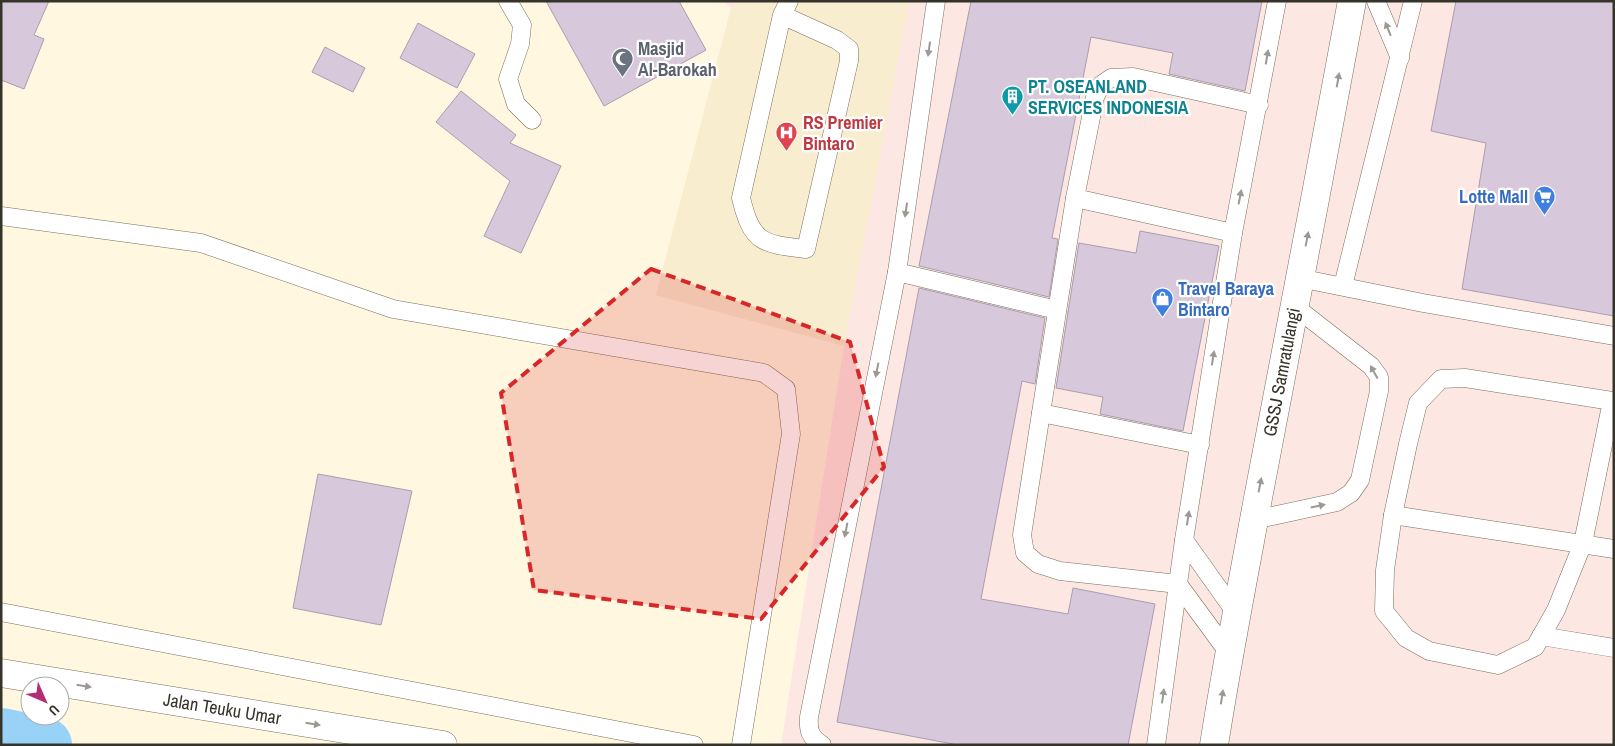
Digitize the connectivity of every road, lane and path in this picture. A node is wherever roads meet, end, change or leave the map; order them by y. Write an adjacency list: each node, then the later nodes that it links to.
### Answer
1 (508, 1): 10 (lane)
2 (936, 1): 14 (lane, one-way to 14)
3 (1277, 1): 9 (lane, one-way to 3)
4 (1352, 1): 15 (main road, GSSJ Samratulangi, one-way to 4)
5 (1376, 1): 8 (lane, one-way to 5)
6 (1409, 5): 8 (lane)
7 (785, 8): 7 (lane)
8 (1400, 58): 16 (lane)
9 (1259, 105): 11 (lane); 13 (lane, one-way to 9)
10 (532, 120)
11 (1076, 198): 13 (lane); 18 (lane)
12 (1, 216): 37 (lane)
13 (1233, 233): 22 (lane, one-way to 13)
14 (897, 272): 18 (lane); 38 (lane, one-way to 38)
15 (1299, 278): 16 (lane); 17 (main road, GSSJ Samratulangi)
16 (1343, 286): 19 (lane)
17 (1294, 306): 24 (main road, GSSJ Samratulangi, one-way to 17); 24 (lane, one-way to 17)
18 (1057, 310): 21 (lane)
19 (1614, 336)
20 (1613, 401): 23 (lane); 26 (lane)
21 (1041, 413): 22 (lane); 28 (lane)
22 (1200, 444): 25 (lane, one-way to 22)
23 (1393, 514): 26 (lane); 31 (lane)
24 (1254, 520): 30 (main road, GSSJ Samratulangi)
25 (1184, 540): 28 (lane); 30 (lane)
26 (1583, 543): 27 (lane); 31 (lane)
27 (1614, 549)
28 (1178, 584): 33 (lane); 39 (lane, one-way to 28)
29 (1, 612): 36 (lane)
30 (1236, 613): 33 (main road, GSSJ Samratulangi)
31 (1541, 636): 32 (lane)
32 (1614, 648)
33 (1228, 652): 40 (main road, GSSJ Samratulangi, one-way to 33)
34 (1, 672): 35 (main road, Jalan Teuku Umar, one-way to 35)
35 (443, 745)
36 (694, 745)
37 (740, 745)
38 (822, 745)
39 (1156, 745)
40 (1214, 745)

